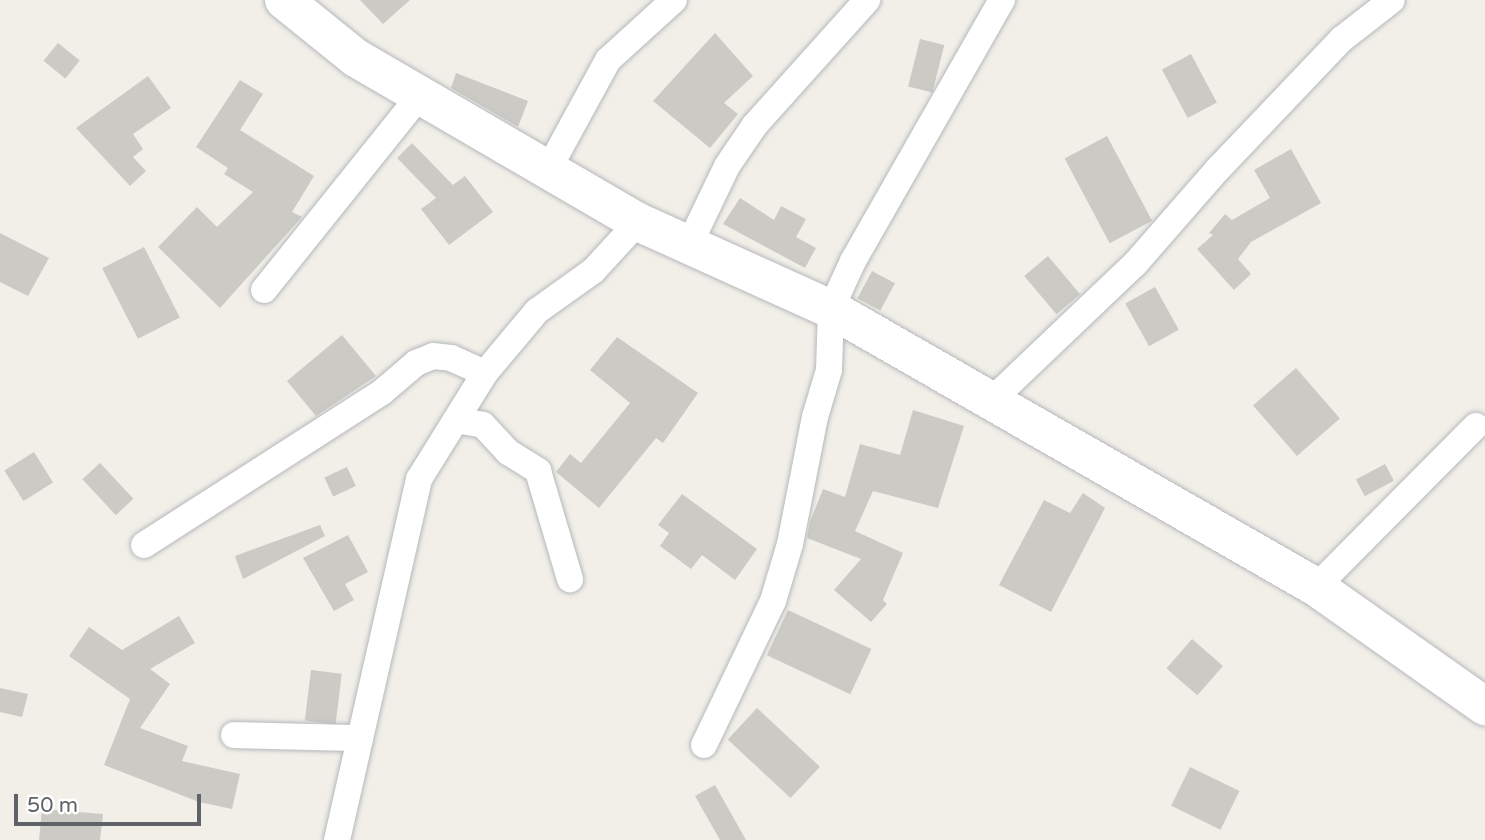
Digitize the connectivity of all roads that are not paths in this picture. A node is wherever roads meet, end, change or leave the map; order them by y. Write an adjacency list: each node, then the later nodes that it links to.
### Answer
1 (284, 0): 6 (street)
2 (674, 0): 7 (street)
3 (867, 0): 9 (street)
4 (1002, 0): 11 (street)
5 (1392, 0): 13 (street)
6 (420, 95): 7 (street); 10 (street)
7 (548, 170): 8 (street)
8 (638, 222): 9 (street); 12 (street)
9 (690, 243): 11 (street)
10 (264, 290)
11 (831, 309): 13 (street); 22 (street)
12 (485, 373): 14 (street); 16 (street)
13 (993, 399): 18 (street)
14 (456, 420): 17 (street); 21 (street)
15 (1476, 426): 18 (street)
16 (144, 545)
17 (570, 579)
18 (1316, 587): 19 (street)
19 (1485, 706)
20 (234, 735): 21 (street)
21 (360, 738): 23 (street)
22 (704, 745)
23 (337, 840)

